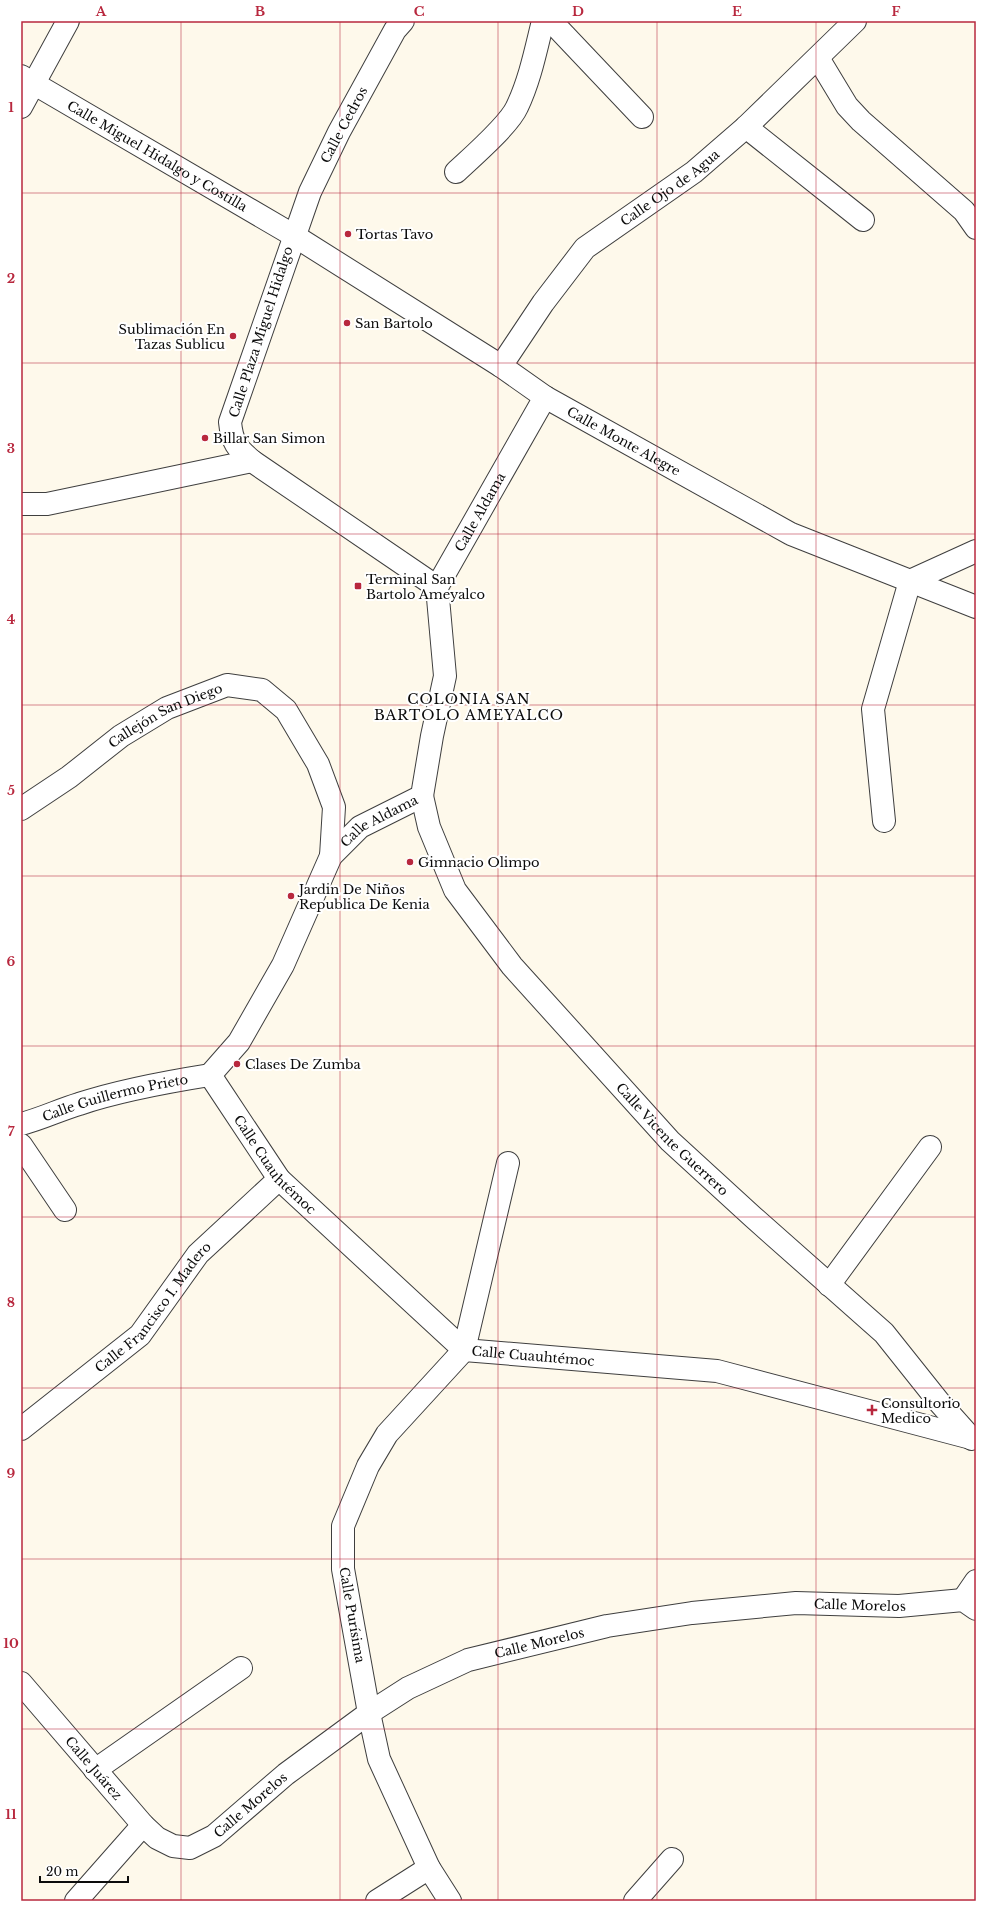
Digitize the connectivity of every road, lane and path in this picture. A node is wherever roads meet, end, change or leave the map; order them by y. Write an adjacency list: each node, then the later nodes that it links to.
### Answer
1 (68, 21): 7 (street)
2 (404, 21): 14 (street, Calle Cedros)
3 (543, 21): 11 (street)
4 (551, 21): 9 (street)
5 (855, 21): 6 (street, Calle Ojo de Agua)
6 (818, 58): 10 (street, Calle Ojo de Agua); 13 (street)
7 (27, 79): 8 (street); 14 (street, Calle Miguel Hidalgo y Costilla)
8 (21, 107)
9 (642, 117)
10 (746, 128): 12 (street); 15 (street, Calle Ojo de Agua)
11 (456, 172)
12 (864, 220)
13 (976, 228)
14 (293, 235): 15 (street, Calle Monte Alegre); 17 (street, Calle Plaza Miguel Hidalgo)
15 (501, 366): 16 (street, Calle Monte Alegre)
16 (545, 397): 20 (street, Calle Monte Alegre); 21 (street, Calle Aldama)
17 (252, 461): 18 (street); 21 (street, Calle Plaza Miguel Hidalgo)
18 (21, 504)
19 (976, 551): 20 (street)
20 (910, 581): 22 (street, Calle Monte Alegre); 25 (street)
21 (437, 587): 23 (street, Calle Aldama)
22 (976, 607)
23 (422, 796): 26 (street, Calle Aldama); 34 (street, Calle Vicente Guerrero)
24 (21, 809): 26 (street, Callejón San Diego)
25 (884, 821)
26 (331, 856): 27 (street, Calle Aldama)
27 (210, 1075): 28 (street, Calle Guillermo Prieto); 32 (street, Calle Cuauhtémoc)
28 (21, 1124)
29 (21, 1144): 33 (street)
30 (930, 1147): 34 (street)
31 (508, 1163): 35 (street)
32 (280, 1179): 35 (street, Calle Cuauhtémoc); 36 (street, Calle Francisco I. Madero)
33 (65, 1210)
34 (829, 1285): 37 (street, Calle Vicente Guerrero)
35 (464, 1350): 37 (street, Calle Cuauhtémoc); 42 (street, Calle Purísima)
36 (21, 1429)
37 (974, 1440)
38 (976, 1581): 39 (street, Calle Morelos)
39 (970, 1605): 42 (street, Calle Morelos)
40 (241, 1668): 43 (street)
41 (21, 1683): 43 (street, Calle Juárez)
42 (369, 1713): 45 (street, Calle Morelos); 47 (street, Calle Purísima)
43 (95, 1770): 44 (street, Calle Juárez)
44 (143, 1825): 45 (street, Calle Juárez); 48 (street)
45 (173, 1846)
46 (672, 1859): 51 (street)
47 (429, 1868): 49 (street); 50 (street, Calle Purísima)
48 (76, 1901)
49 (377, 1901)
50 (450, 1901)
51 (635, 1901)

